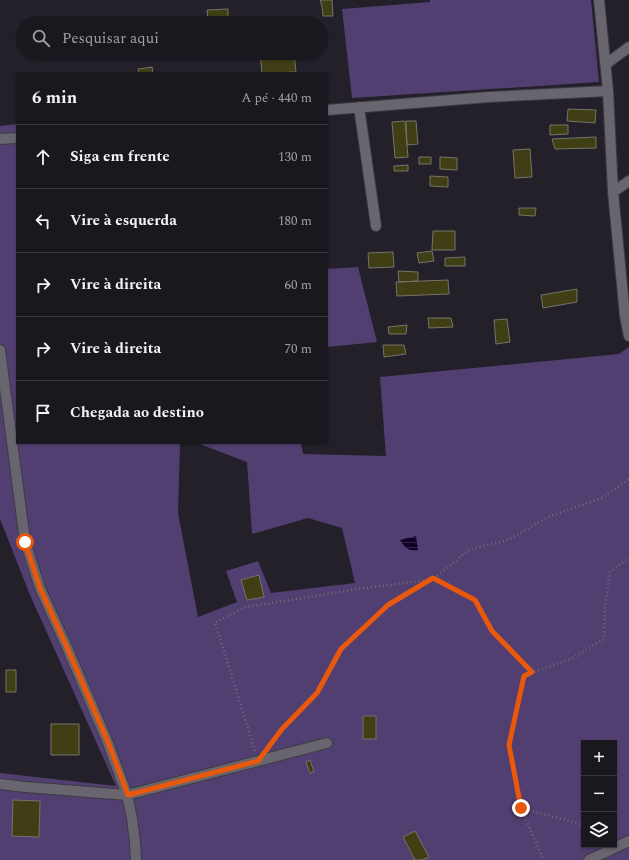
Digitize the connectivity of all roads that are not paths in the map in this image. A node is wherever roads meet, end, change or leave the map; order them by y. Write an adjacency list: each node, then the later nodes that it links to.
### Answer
1 (599, 0): 3 (street)
2 (629, 47): 3 (street)
3 (606, 64): 4 (street)
4 (608, 91): 5 (street); 10 (street)
5 (359, 107): 6 (street); 11 (street)
6 (328, 110)
7 (16, 138): 8 (street)
8 (0, 139)
9 (629, 181): 10 (street)
10 (613, 192): 12 (street)
11 (376, 226)
12 (627, 314): 13 (street)
13 (629, 336)
14 (0, 350): 15 (street)
15 (0, 353): 18 (street)
16 (326, 743): 18 (street)
17 (0, 784): 18 (street)
18 (128, 795): 20 (street)
19 (629, 841): 21 (street)
20 (136, 860)
21 (589, 860)

